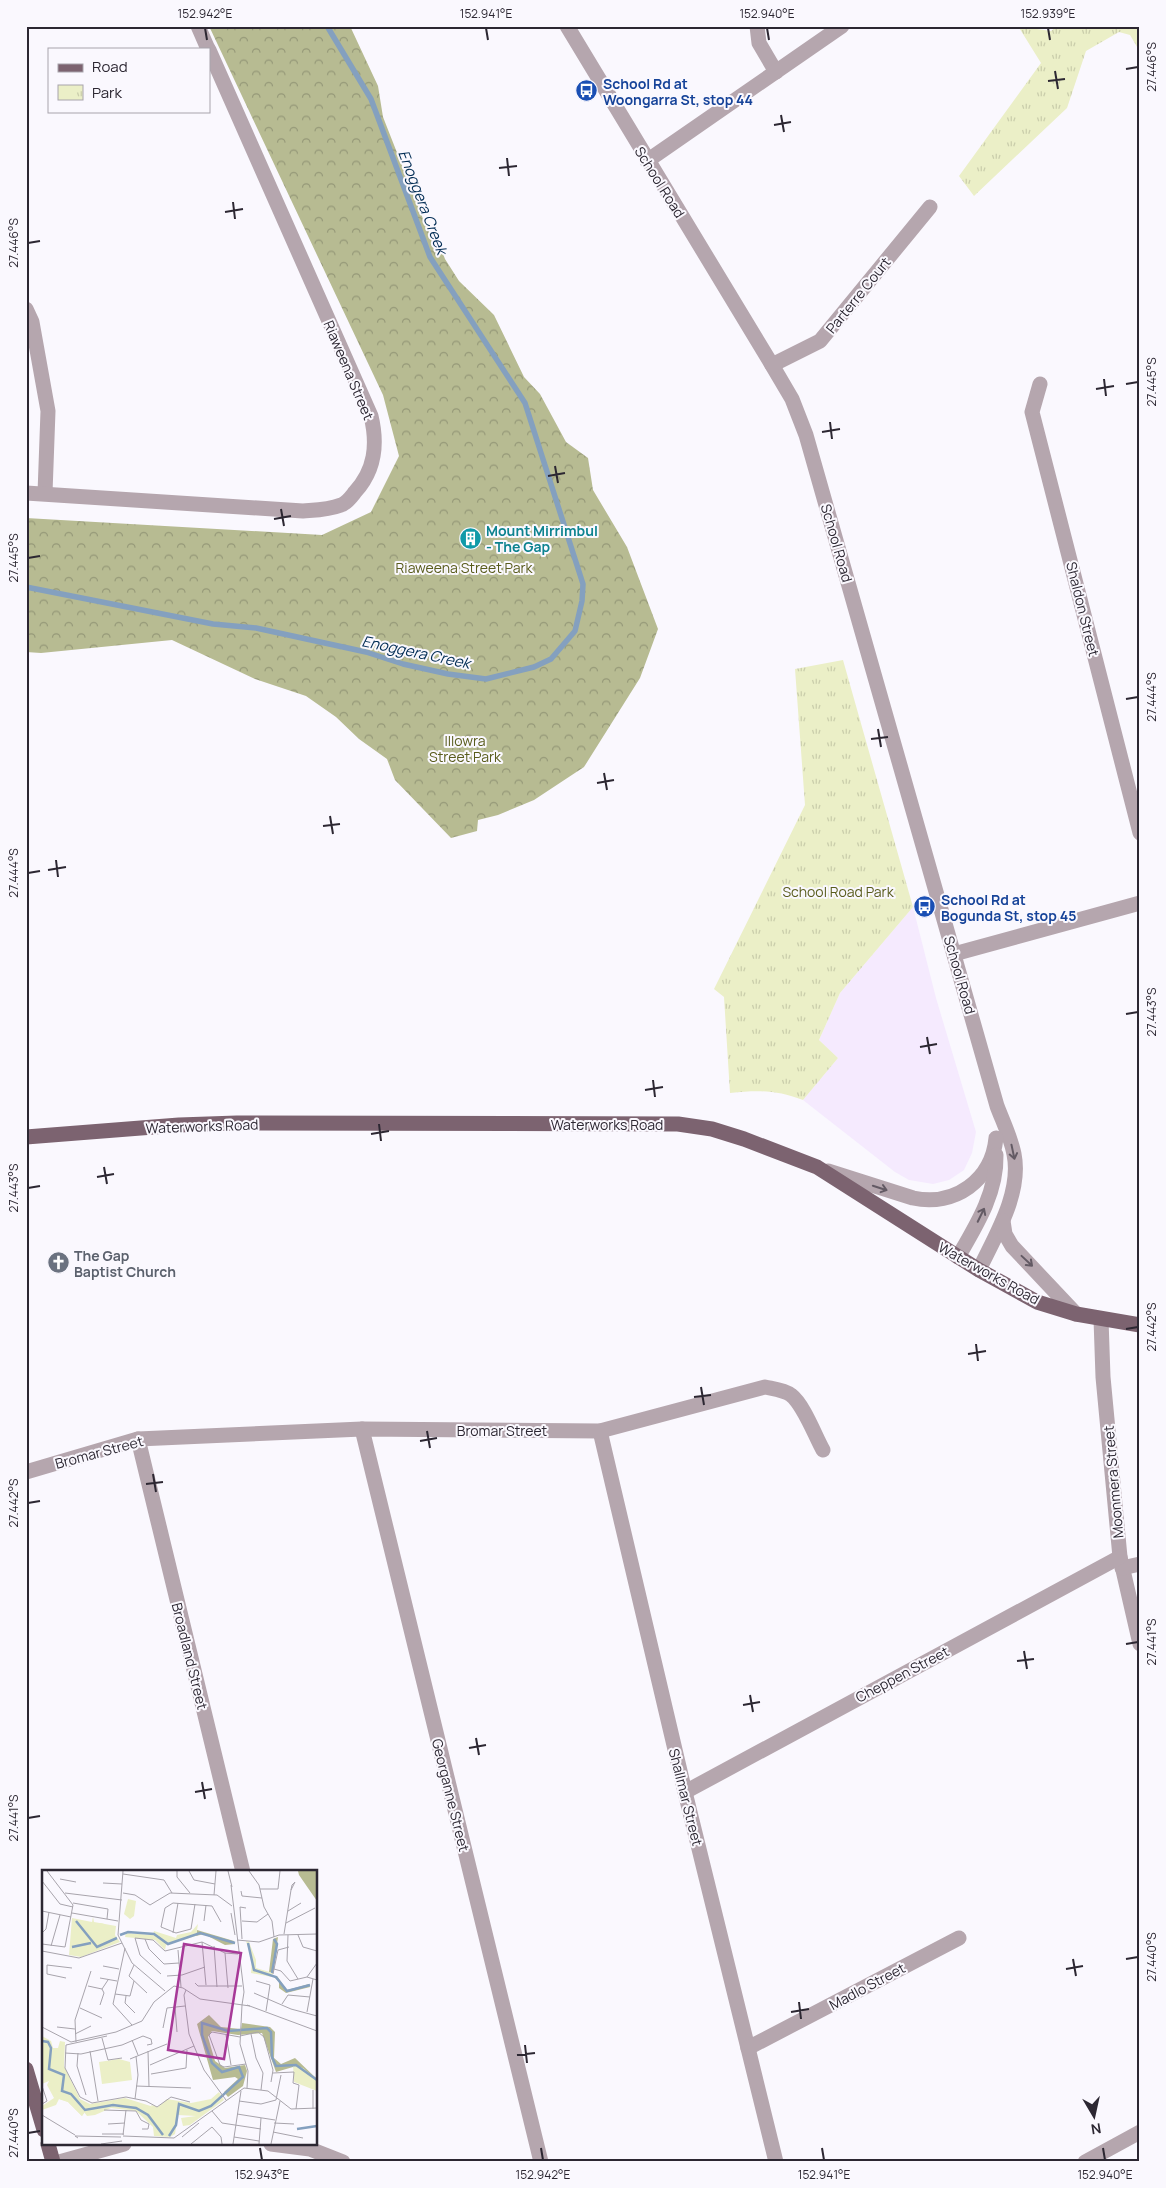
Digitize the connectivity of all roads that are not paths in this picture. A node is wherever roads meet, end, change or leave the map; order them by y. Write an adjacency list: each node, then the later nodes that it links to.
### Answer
1 (198, 26): 5 (street, Riaweena Street)
2 (567, 26): 8 (street, School Road)
3 (757, 26): 7 (street)
4 (842, 26): 7 (street)
5 (207, 48)
6 (210, 54): 14 (street, Riaweena Street)
7 (776, 72): 8 (street)
8 (647, 161): 11 (street, School Road)
9 (930, 207): 11 (street, Parterre Court)
10 (26, 309): 14 (street)
11 (772, 364): 17 (street, School Road)
12 (1040, 384): 15 (street, Shaldon Street)
13 (26, 493): 14 (street, Riaweena Street)
14 (45, 493)
15 (1140, 833)
16 (1140, 903): 17 (street)
17 (954, 954): 18 (street, School Road)
18 (997, 1106): 20 (street, School Road); 22 (street, School Road, one-way to 22)
19 (26, 1137): 21 (main road, Waterworks Road)
20 (996, 1138): 21 (street, one-way to 20); 23 (street, School Road, one-way to 20)
21 (817, 1167): 23 (main road, Waterworks Road)
22 (1003, 1221): 24 (street, School Road); 25 (street, one-way to 25)
23 (958, 1257): 24 (main road, Waterworks Road)
24 (979, 1270): 25 (main road, Waterworks Road)
25 (1076, 1314): 26 (main road, Waterworks Road)
26 (1101, 1319): 27 (main road, Waterworks Road); 33 (street, Moonmera Street)
27 (1140, 1325)
28 (362, 1429): 29 (street, Bromar Street); 30 (street, Bromar Street); 50 (street, Georganne Street)
29 (600, 1431): 31 (street, Bromar Street); 36 (street, Shallmar Street)
30 (138, 1439): 32 (street, Bromar Street); 37 (street, Broadland Street)
31 (823, 1450)
32 (26, 1472)
33 (1121, 1562): 34 (street, Cheppen Street); 35 (street, Moonmera Street); 36 (street, Cheppen Street)
34 (1140, 1564)
35 (1140, 1644)
36 (685, 1792): 39 (street, Shallmar Street)
37 (243, 1870)
38 (959, 1938): 39 (street, Madlo Street)
39 (748, 2048): 51 (street, Shallmar Street)
40 (26, 2069): 41 (main road)
41 (42, 2123)
42 (1140, 2132): 52 (street)
43 (49, 2146): 47 (main road)
44 (117, 2146): 48 (street)
45 (297, 2146): 46 (street)
46 (310, 2147): 49 (street)
47 (53, 2162)
48 (59, 2162)
49 (343, 2162)
50 (541, 2162)
51 (776, 2162)
52 (1085, 2162)

